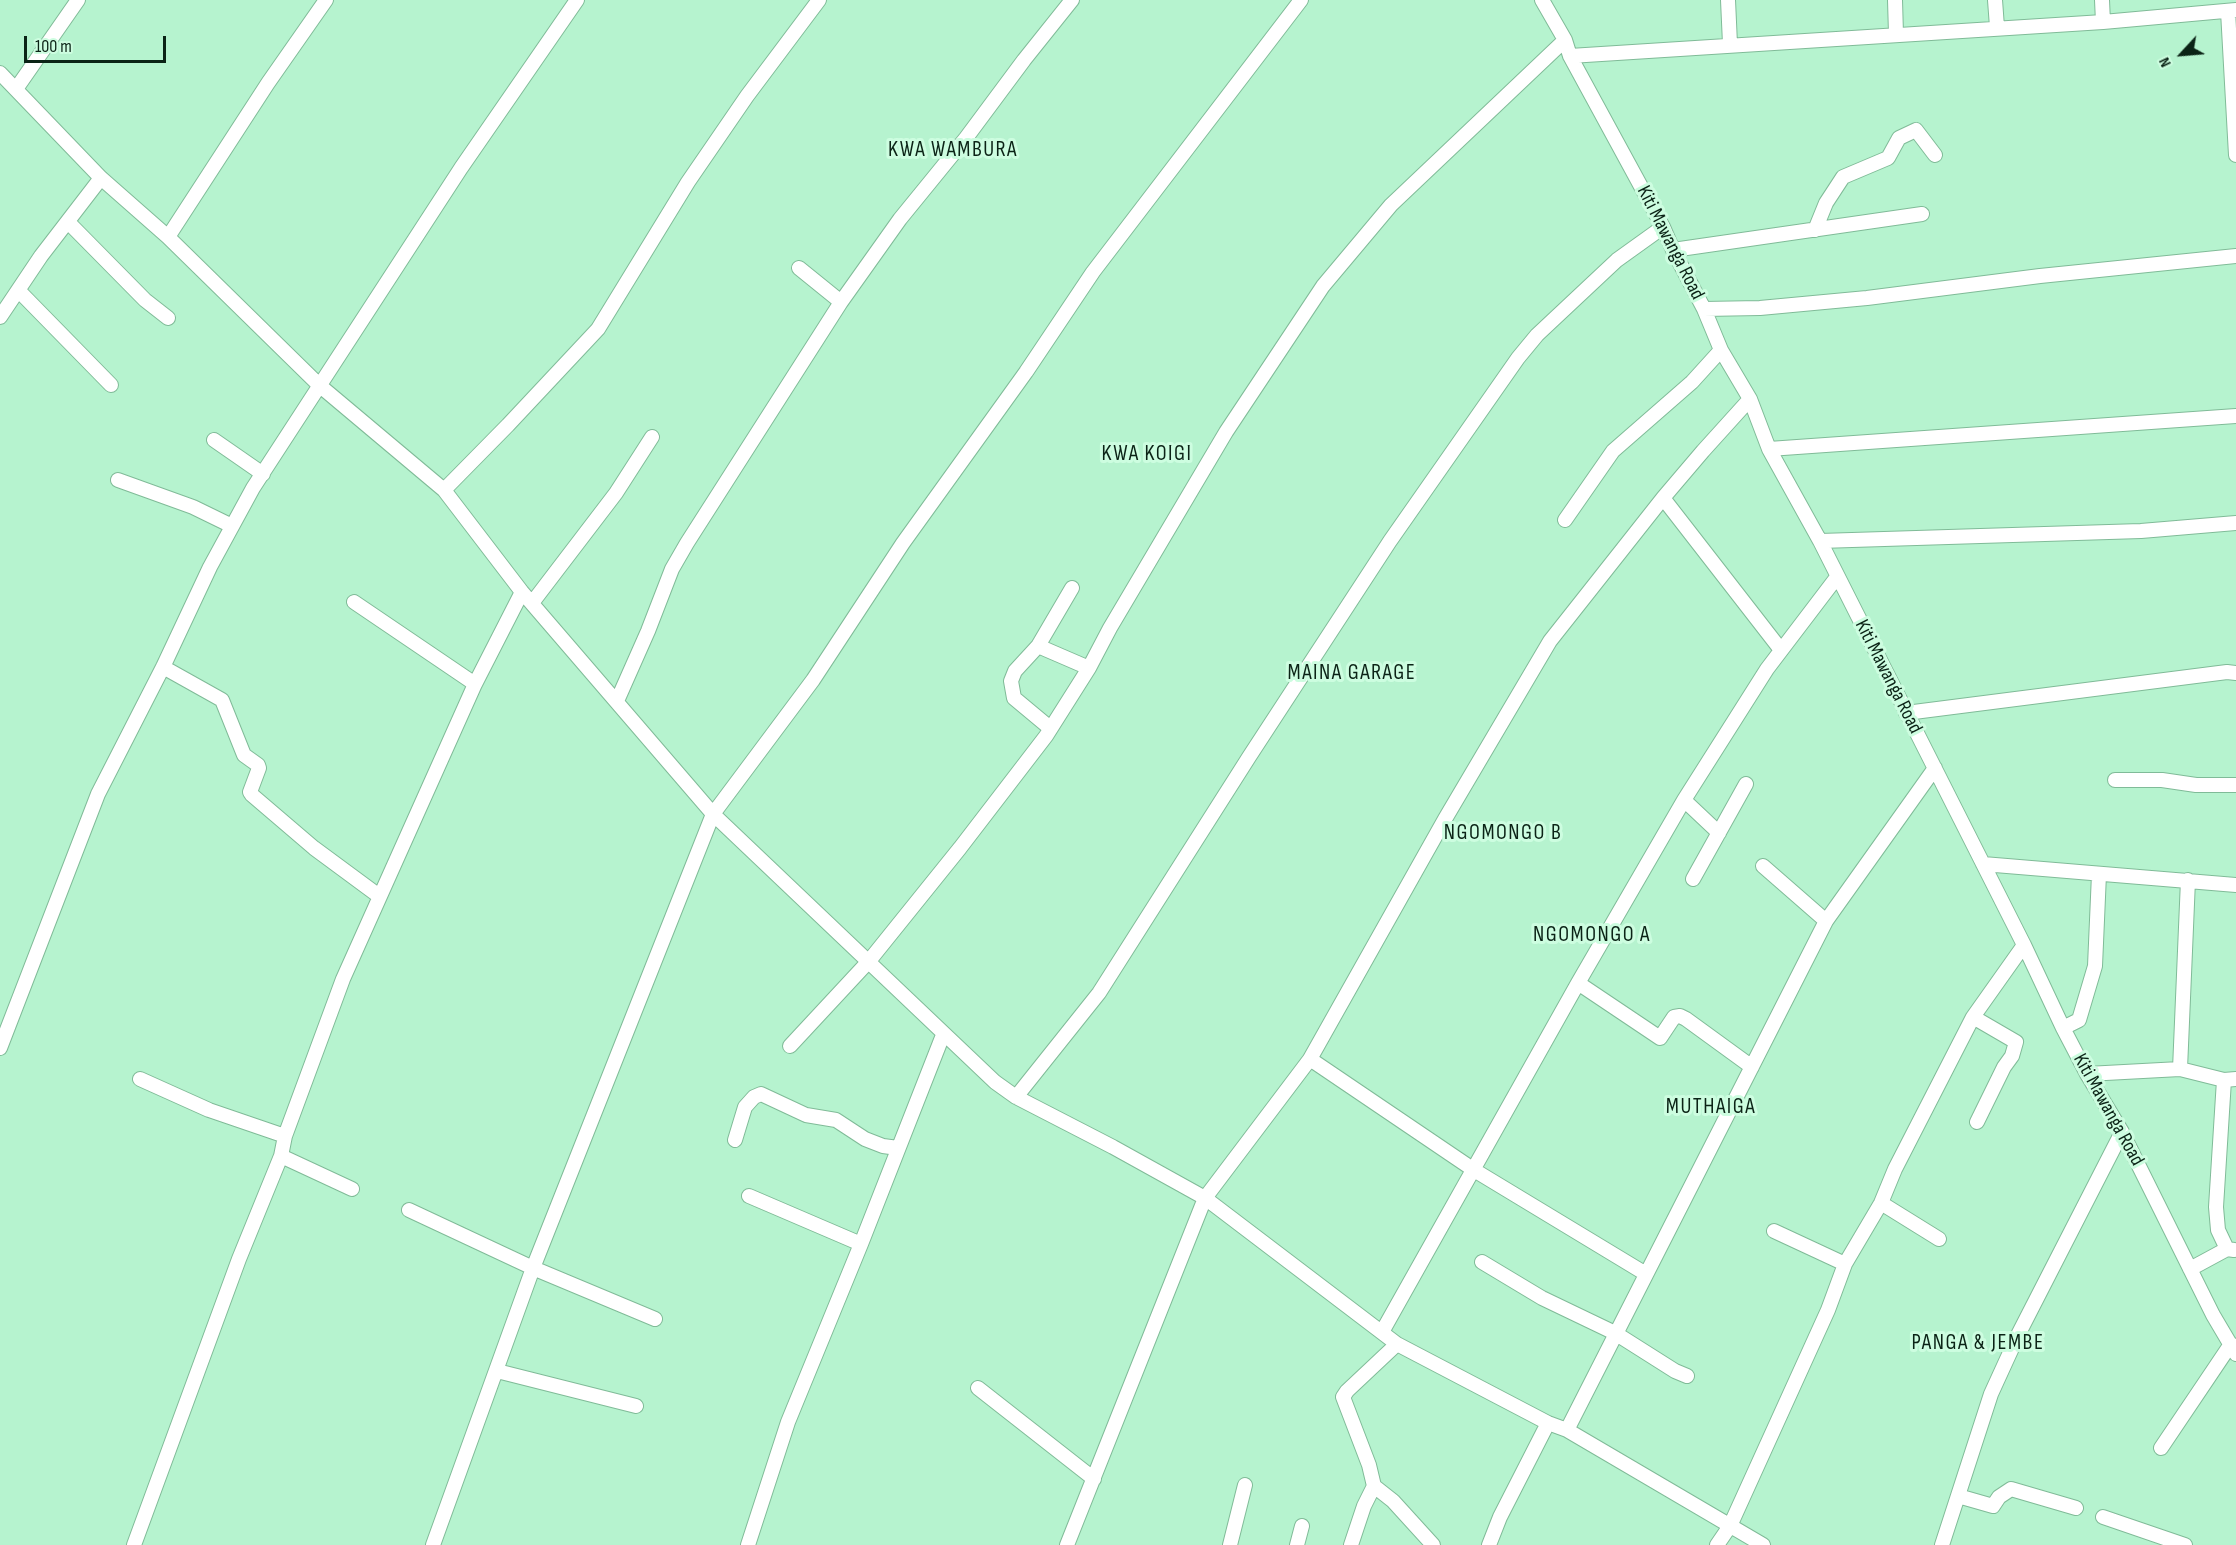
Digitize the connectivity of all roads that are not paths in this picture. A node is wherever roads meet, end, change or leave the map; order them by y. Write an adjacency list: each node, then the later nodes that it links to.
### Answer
1 (78, 0): 20 (street)
2 (326, 0): 28 (street)
3 (577, 0): 39 (street)
4 (819, 0): 47 (street)
5 (1072, 0): 33 (street)
6 (1301, 0): 72 (street)
7 (1542, 0): 16 (street, Kiti Mawanga Road)
8 (1728, 0): 17 (street)
9 (1895, 0): 15 (street)
10 (1995, 0): 14 (street)
11 (2102, 0): 13 (street)
12 (2232, 10): 13 (street); 21 (street)
13 (2103, 22): 14 (street)
14 (1997, 27): 15 (street)
15 (1896, 34): 17 (street)
16 (1565, 40): 18 (street, Kiti Mawanga Road); 61 (street)
17 (1730, 44): 18 (street)
18 (1570, 56): 26 (street, Kiti Mawanga Road)
19 (0, 73): 20 (street)
20 (16, 88): 23 (street)
21 (2236, 154)
22 (1935, 155): 27 (street)
23 (101, 178): 25 (street); 28 (street)
24 (1922, 214): 27 (street)
25 (69, 223): 32 (street); 36 (street)
26 (1663, 227): 29 (street, Kiti Mawanga Road); 96 (street)
27 (1815, 230): 29 (street)
28 (168, 237): 39 (street)
29 (1672, 250): 34 (street, Kiti Mawanga Road)
30 (2236, 256): 34 (street)
31 (799, 268): 33 (street)
32 (18, 290): 35 (street); 38 (street)
33 (841, 302): 64 (street)
34 (1704, 309): 37 (street, Kiti Mawanga Road)
35 (0, 317)
36 (168, 318)
37 (1721, 350): 40 (street, Kiti Mawanga Road); 49 (street)
38 (111, 385)
39 (319, 385): 45 (street); 47 (street)
40 (1750, 399): 44 (street, Kiti Mawanga Road); 48 (street)
41 (2236, 416): 44 (street)
42 (652, 437): 57 (street)
43 (214, 440): 45 (street)
44 (1769, 450): 52 (street, Kiti Mawanga Road)
45 (263, 474): 51 (street)
46 (118, 480): 51 (street)
47 (444, 490): 55 (street)
48 (1663, 498): 59 (street); 90 (street)
49 (1565, 520)
50 (2236, 523): 52 (street)
51 (232, 526): 60 (street)
52 (1820, 541): 53 (street, Kiti Mawanga Road)
53 (1837, 577): 59 (street); 65 (street, Kiti Mawanga Road)
54 (1072, 588): 58 (street)
55 (522, 592): 57 (street); 63 (street)
56 (354, 602): 63 (street)
57 (532, 603): 64 (street)
58 (1038, 646): 61 (street); 66 (street)
59 (1781, 650): 71 (street)
60 (162, 667): 80 (street); 89 (street)
61 (1089, 668): 66 (street)
62 (2236, 672): 65 (street)
63 (475, 684): 80 (street)
64 (617, 701): 72 (street)
65 (1906, 713): 67 (street, Kiti Mawanga Road)
66 (1050, 728): 83 (street)
67 (1935, 768): 74 (street, Kiti Mawanga Road); 81 (street)
68 (2115, 780): 70 (street)
69 (1746, 784): 73 (street)
70 (2236, 785)
71 (1684, 800): 73 (street); 84 (street)
72 (713, 814): 83 (street); 115 (street)
73 (1719, 833): 77 (street)
74 (1983, 864): 76 (street); 82 (street, Kiti Mawanga Road)
75 (1763, 866): 81 (street)
76 (2099, 874): 78 (street); 86 (street)
77 (1693, 879)
78 (2188, 880): 79 (street); 92 (street)
79 (2236, 885)
80 (379, 896): 99 (street)
81 (1826, 921): 91 (street)
82 (2024, 945): 85 (street); 86 (street, Kiti Mawanga Road)
83 (869, 961): 87 (street); 88 (street)
84 (1578, 983): 91 (street); 103 (street)
85 (1973, 1017): 97 (street); 107 (street)
86 (2062, 1028): 93 (street, Kiti Mawanga Road)
87 (943, 1035): 96 (street); 101 (street)
88 (790, 1046)
89 (0, 1048)
90 (1310, 1059): 103 (street); 106 (street)
91 (1752, 1067): 117 (street)
92 (2180, 1068): 93 (street); 95 (street)
93 (2087, 1074): 98 (street, Kiti Mawanga Road)
94 (140, 1079): 99 (street)
95 (2230, 1079): 112 (street)
96 (1016, 1097): 106 (street)
97 (1977, 1122)
98 (2122, 1132): 116 (street, Kiti Mawanga Road); 133 (street)
99 (285, 1136): 102 (street)
100 (735, 1140): 101 (street)
101 (898, 1148): 111 (street)
102 (281, 1156): 104 (street); 138 (street)
103 (1474, 1170): 117 (street); 119 (street)
104 (352, 1190)
105 (749, 1196): 111 (street)
106 (1205, 1198): 119 (street); 130 (street)
107 (1881, 1203): 110 (street); 114 (street)
108 (409, 1210): 115 (street)
109 (1774, 1231): 114 (street)
110 (1939, 1239)
111 (861, 1244): 140 (street)
112 (2231, 1250): 116 (street)
113 (1482, 1262): 120 (street)
114 (1845, 1264): 137 (street)
115 (533, 1268): 118 (street); 123 (street)
116 (2190, 1269): 122 (street, Kiti Mawanga Road)
117 (1646, 1274): 120 (street)
118 (655, 1319)
119 (1382, 1332): 121 (street)
120 (1615, 1333): 124 (street); 128 (street)
121 (1397, 1344): 127 (street); 132 (street)
122 (2233, 1349): 129 (street)
123 (497, 1371): 126 (street); 139 (street)
124 (1687, 1376)
125 (978, 1388): 130 (street)
126 (636, 1406)
127 (1548, 1423): 128 (street); 146 (street)
128 (1567, 1430): 137 (street)
129 (2161, 1448)
130 (1094, 1479): 141 (street)
131 (1245, 1485): 142 (street)
132 (1374, 1486): 144 (street); 145 (street)
133 (1958, 1496): 134 (street); 149 (street)
134 (2076, 1508)
135 (2103, 1517): 150 (street)
136 (1302, 1526): 143 (street)
137 (1730, 1526): 147 (street); 148 (street)
138 (134, 1545)
139 (433, 1545)
140 (748, 1545)
141 (1066, 1545)
142 (1230, 1545)
143 (1296, 1545)
144 (1351, 1545)
145 (1433, 1545)
146 (1489, 1545)
147 (1718, 1545)
148 (1763, 1545)
149 (1942, 1545)
150 (2186, 1545)

